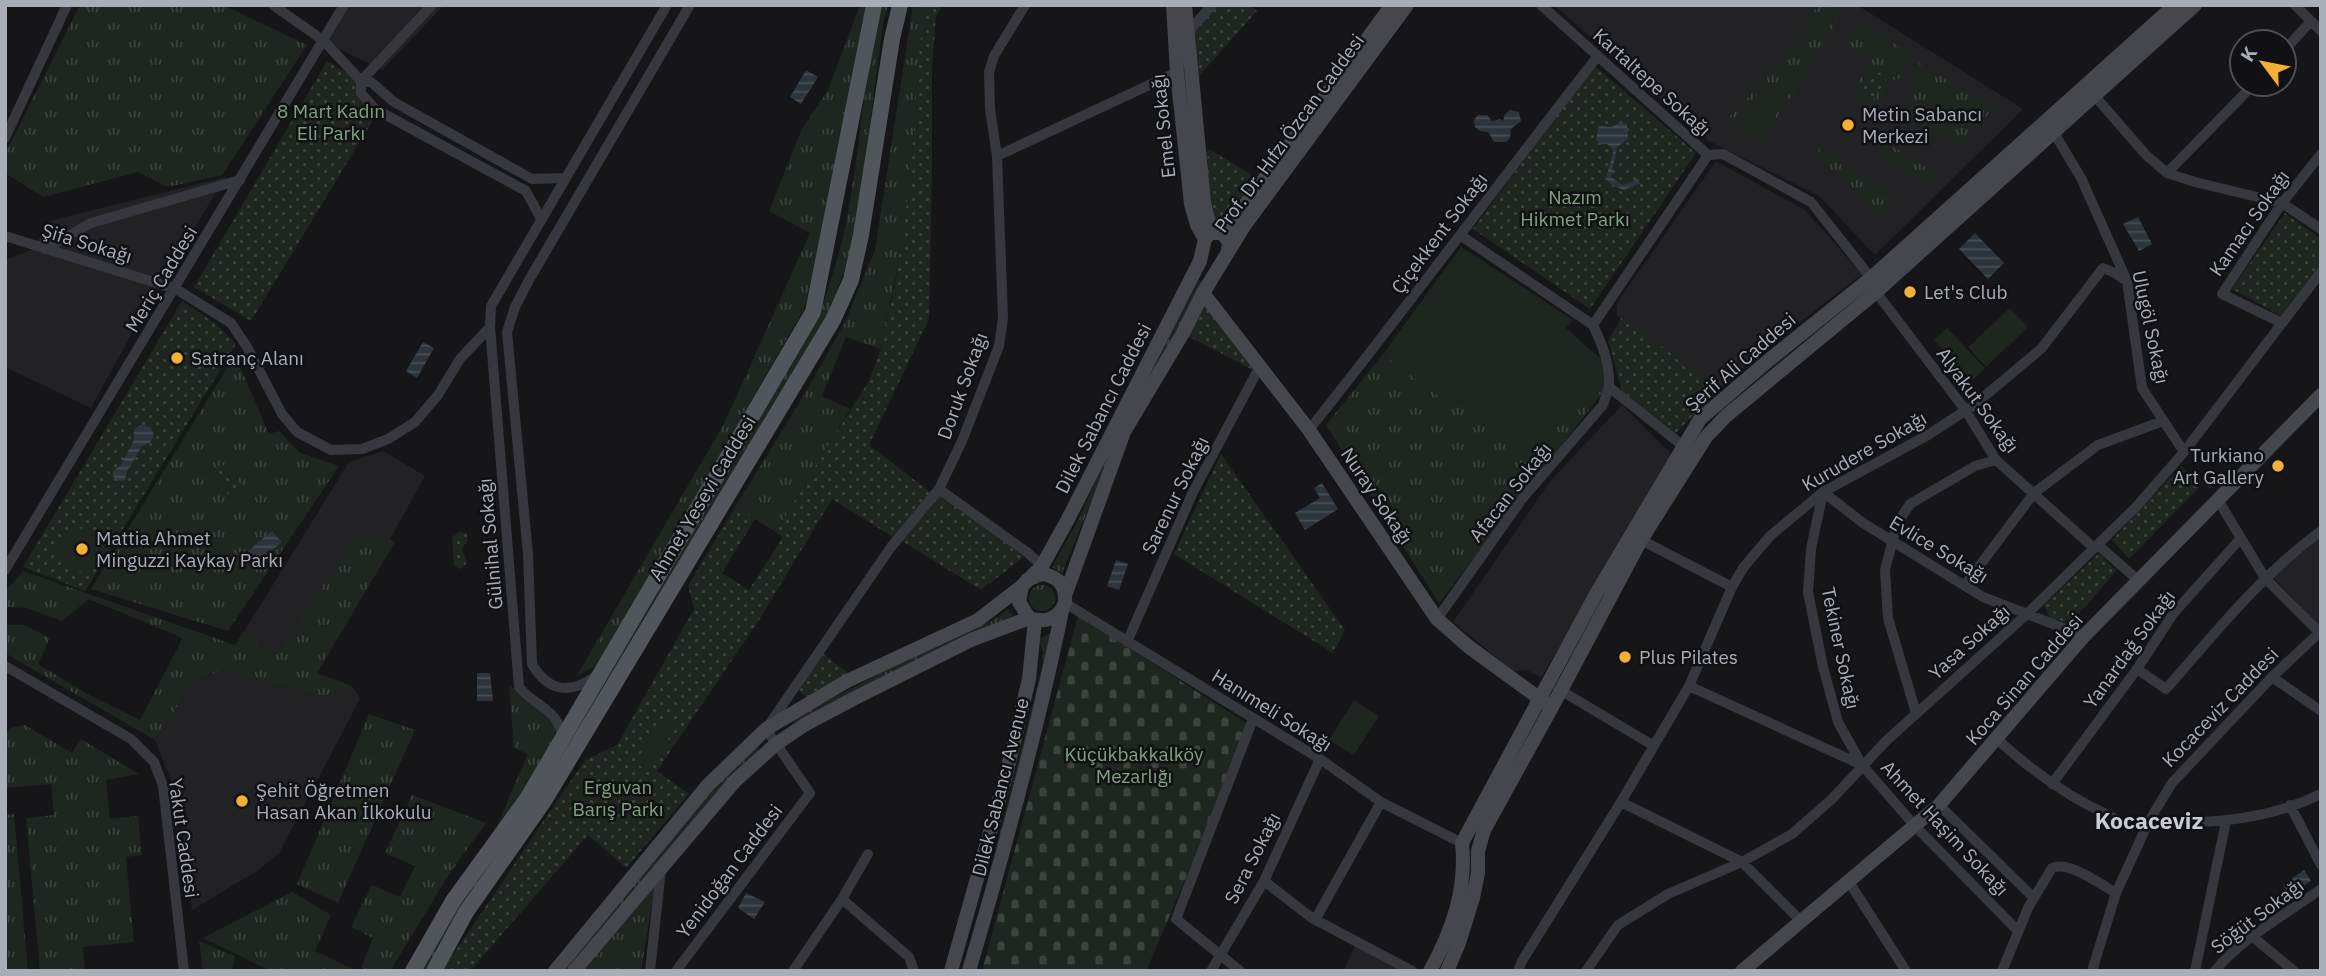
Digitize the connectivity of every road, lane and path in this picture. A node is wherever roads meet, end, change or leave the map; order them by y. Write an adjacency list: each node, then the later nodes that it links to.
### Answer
1 (67, 5): 30 (street)
2 (273, 5): 23 (street)
3 (344, 5): 23 (street, Meriç Caddesi)
4 (432, 5): 26 (street)
5 (667, 5): 35 (street, Gülnihal Sokağı)
6 (690, 5): 53 (street, Gülnihal Sokağı)
7 (874, 5): 88 (main road, Ahmet Yesevi Caddesi)
8 (900, 5): 130 (main road, Ahmet Yesevi Caddesi)
9 (1024, 5): 33 (street, Doruk Sokağı)
10 (1173, 5): 25 (street, Emel Sokağı)
11 (1185, 5): 20 (street, Emel Sokağı)
12 (1212, 5): 20 (street)
13 (1392, 5): 42 (street, Prof. Dr. Hıfzı Özcan Caddesi)
14 (1407, 5): 44 (street, Prof. Dr. Hıfzı Özcan Caddesi)
15 (1541, 5): 24 (street, Kartaltepe Sokağı)
16 (2175, 5): 29 (street, Şerif Ali Caddesi)
17 (2195, 5): 27 (street, Şerif Ali Caddesi)
18 (2295, 5): 19 (street)
19 (2310, 22): 21 (street); 22 (street)
20 (1188, 32): 42 (street, Emel Sokağı)
21 (2321, 32)
22 (2298, 35)
23 (324, 41): 26 (street); 36 (street, Meriç Caddesi)
24 (1597, 57): 32 (street, Kartaltepe Sokağı); 40 (street, Çiçekkent Sokağı)
25 (1177, 72): 33 (street); 42 (street, Emel Sokağı)
26 (360, 81): 35 (street); 38 (street)
27 (2094, 95): 29 (street, Şerif Ali Caddesi); 34 (street)
28 (2239, 98): 34 (street)
29 (2048, 127): 46 (street, Ulugöl Sokağı); 47 (street, Şerif Ali Caddesi)
30 (5, 138)
31 (2321, 153): 37 (street, Kamacı Sokağı)
32 (1708, 155): 47 (street, Kartaltepe Sokağı); 51 (street)
33 (997, 156): 63 (street, Doruk Sokağı)
34 (2167, 173): 37 (street)
35 (564, 178): 38 (street, Gülnihal Sokağı)
36 (240, 180): 43 (street); 48 (street, Meriç Caddesi)
37 (2282, 203): 39 (street); 50 (street, Kamacı Sokağı)
38 (541, 219): 52 (street, Gülnihal Sokağı)
39 (2321, 229)
40 (1460, 234): 51 (street); 59 (street, Çiçekkent Sokağı)
41 (5, 236): 43 (street, Şifa Sokağı)
42 (1212, 238): 44 (street); 44 (street); 72 (street, Dilek Sabancı Caddesi)
43 (45, 249): 48 (street, Şifa Sokağı)
44 (1227, 252): 49 (street, Dilek Sabancı Caddesi)
45 (2321, 272): 50 (street, Yasa Sokağı)
46 (2127, 281): 57 (street, Kurudere Sokağı); 58 (street, Ulugöl Sokağı)
47 (1873, 285): 57 (street, Alyakut Sokağı); 60 (street, Şerif Ali Caddesi); 69 (street, Şerif Ali Caddesi)
48 (176, 289): 52 (street, Şifa Sokağı); 73 (street, Meriç Caddesi)
49 (1203, 293): 54 (street, Nuray Sokağı); 79 (street, Dilek Sabancı Caddesi)
50 (2282, 323): 61 (street, Yasa Sokağı)
51 (1593, 326): 55 (street)
52 (490, 327): 53 (street); 97 (street, Gülnihal Sokağı)
53 (507, 332): 88 (street, Gülnihal Sokağı)
54 (1260, 366): 59 (street, Nuray Sokağı); 85 (street, Sarenur Sokağı)
55 (1609, 387): 60 (street); 82 (street, Afacan Sokağı)
56 (2321, 395): 66 (street, Koca Sinan Caddesi)
57 (1966, 411): 62 (street, Alyakut Sokağı); 64 (street, Kurudere Sokağı)
58 (2164, 421): 61 (street, Ulugöl Sokağı); 65 (street)
59 (1309, 429): 82 (street, Nuray Sokağı)
60 (1682, 445): 90 (street, Şerif Ali Caddesi)
61 (2184, 452): 71 (street, Yasa Sokağı)
62 (1996, 460): 65 (street, Alyakut Sokağı); 70 (street)
63 (939, 489): 72 (street); 96 (street, Doruk Sokağı)
64 (1824, 492): 70 (street, Evlice Sokağı); 78 (street, Kurudere Sokağı); 102 (street, Tekiner Sokağı)
65 (2034, 494): 71 (street, Alyakut Sokağı); 77 (street)
66 (2218, 500): 68 (street); 75 (street, Koca Sinan Caddesi)
67 (2321, 531): 74 (street)
68 (2240, 539): 74 (street); 87 (street, Yanardağ Sokağı)
69 (1641, 540): 78 (street); 90 (street, Şerif Ali Caddesi)
70 (1893, 542): 77 (street, Evlice Sokağı); 94 (street)
71 (2096, 546): 75 (street, Alyakut Sokağı); 80 (street, Yasa Sokağı)
72 (1042, 566): 76 (street, Dilek Sabancı Caddesi)
73 (5, 570)
74 (2265, 578): 83 (street); 87 (street)
75 (2139, 580): 84 (street, Koca Sinan Caddesi)
76 (1024, 583): 79 (street); 81 (street); 96 (street, Dilek Sabancı Caddesi)
77 (1965, 585): 80 (street, Evlice Sokağı)
78 (1732, 587): 91 (street, Kurudere Sokağı)
79 (1064, 602): 81 (street); 85 (street, Hanımeli Sokağı); 138 (street, Dilek Sabancı Avenue)
80 (2026, 614): 84 (street, Evlice Sokağı); 94 (street, Yasa Sokağı)
81 (1032, 619): 99 (street); 137 (street)
82 (1437, 619): 92 (street, Nuray Sokağı)
83 (2320, 631): 89 (street, Kocaceviz Caddesi)
84 (2084, 636): 98 (street, Koca Sinan Caddesi)
85 (1127, 642): 95 (street, Hanımeli Sokağı)
86 (5, 666): 128 (street, Yakut Caddesi)
87 (2137, 669): 103 (street, Yanardağ Sokağı)
88 (598, 674): 97 (main road, Ahmet Yesevi Caddesi)
89 (2273, 677): 93 (street); 109 (street, Kocaceviz Caddesi)
90 (1554, 686): 92 (street, Şerif Ali Caddesi); 100 (street)
91 (1689, 686): 100 (street, Kurudere Sokağı); 102 (street, Ahmet Haşim Sokağı)
92 (1546, 703): 112 (street, Şerif Ali Caddesi); 143 (street, Şerif Ali Caddesi)
93 (2321, 711)
94 (1916, 713): 102 (street, Yasa Sokağı)
95 (1253, 719): 101 (street, Hanımeli Sokağı); 127 (street)
96 (766, 729): 99 (street); 131 (street, Dilek Sabancı Caddesi)
97 (562, 738): 129 (main road, Ahmet Yesevi Caddesi)
98 (1997, 740): 103 (street); 107 (street, Koca Sinan Caddesi)
99 (776, 744): 116 (street); 134 (street, Yenidoğan Caddesi)
100 (1654, 746): 106 (street, Kurudere Sokağı)
101 (1320, 759): 105 (street, Hanımeli Sokağı); 117 (street, Sera Sokağı)
102 (1862, 765): 111 (street, Ahmet Haşim Sokağı); 114 (street, Yasa Sokağı)
103 (2052, 784): 109 (street)
104 (2321, 794): 108 (street)
105 (1381, 802): 112 (street, Hanımeli Sokağı); 123 (street)
106 (1621, 802): 114 (street); 144 (street, Kurudere Sokağı)
107 (1939, 805): 111 (street, Koca Sinan Caddesi); 121 (street)
108 (2290, 805): 110 (street); 115 (street)
109 (2149, 821): 110 (street); 120 (street, Kocaceviz Caddesi)
110 (2226, 821): 150 (street)
111 (1915, 826): 118 (street, Koca Sinan Caddesi); 125 (street, Ahmet Haşim Sokağı)
112 (1462, 843): 142 (street, Şerif Ali Caddesi)
113 (868, 854): 122 (street)
114 (1742, 862): 124 (street); 145 (street, Yasa Sokağı)
115 (2321, 865)
116 (661, 869): 132 (street); 133 (street)
117 (1264, 881): 123 (street); 127 (street, Sera Sokağı)
118 (1849, 882): 124 (street, Koca Sinan Caddesi); 147 (street)
119 (2321, 889): 126 (street, Söğüt Sokağı)
120 (2116, 893): 121 (street); 149 (street, Kocaceviz Caddesi)
121 (2034, 898): 125 (street)
122 (842, 899): 135 (street); 136 (street)
123 (1315, 920): 141 (street)
124 (1801, 922): 146 (street, Koca Sinan Caddesi)
125 (2018, 931): 148 (street)
126 (2253, 937): 151 (street, Söğüt Sokağı); 152 (street)
127 (1220, 955): 139 (street, Sera Sokağı); 140 (street)
128 (184, 971)
129 (413, 971)
130 (434, 971)
131 (555, 971)
132 (574, 971)
133 (650, 971)
134 (676, 971)
135 (793, 971)
136 (914, 971)
137 (951, 971)
138 (969, 971)
139 (1211, 971)
140 (1240, 971)
141 (1412, 971)
142 (1430, 971)
143 (1447, 971)
144 (1518, 971)
145 (1586, 971)
146 (1742, 971)
147 (1906, 971)
148 (2003, 971)
149 (2092, 971)
150 (2195, 971)
151 (2215, 971)
152 (2294, 971)

